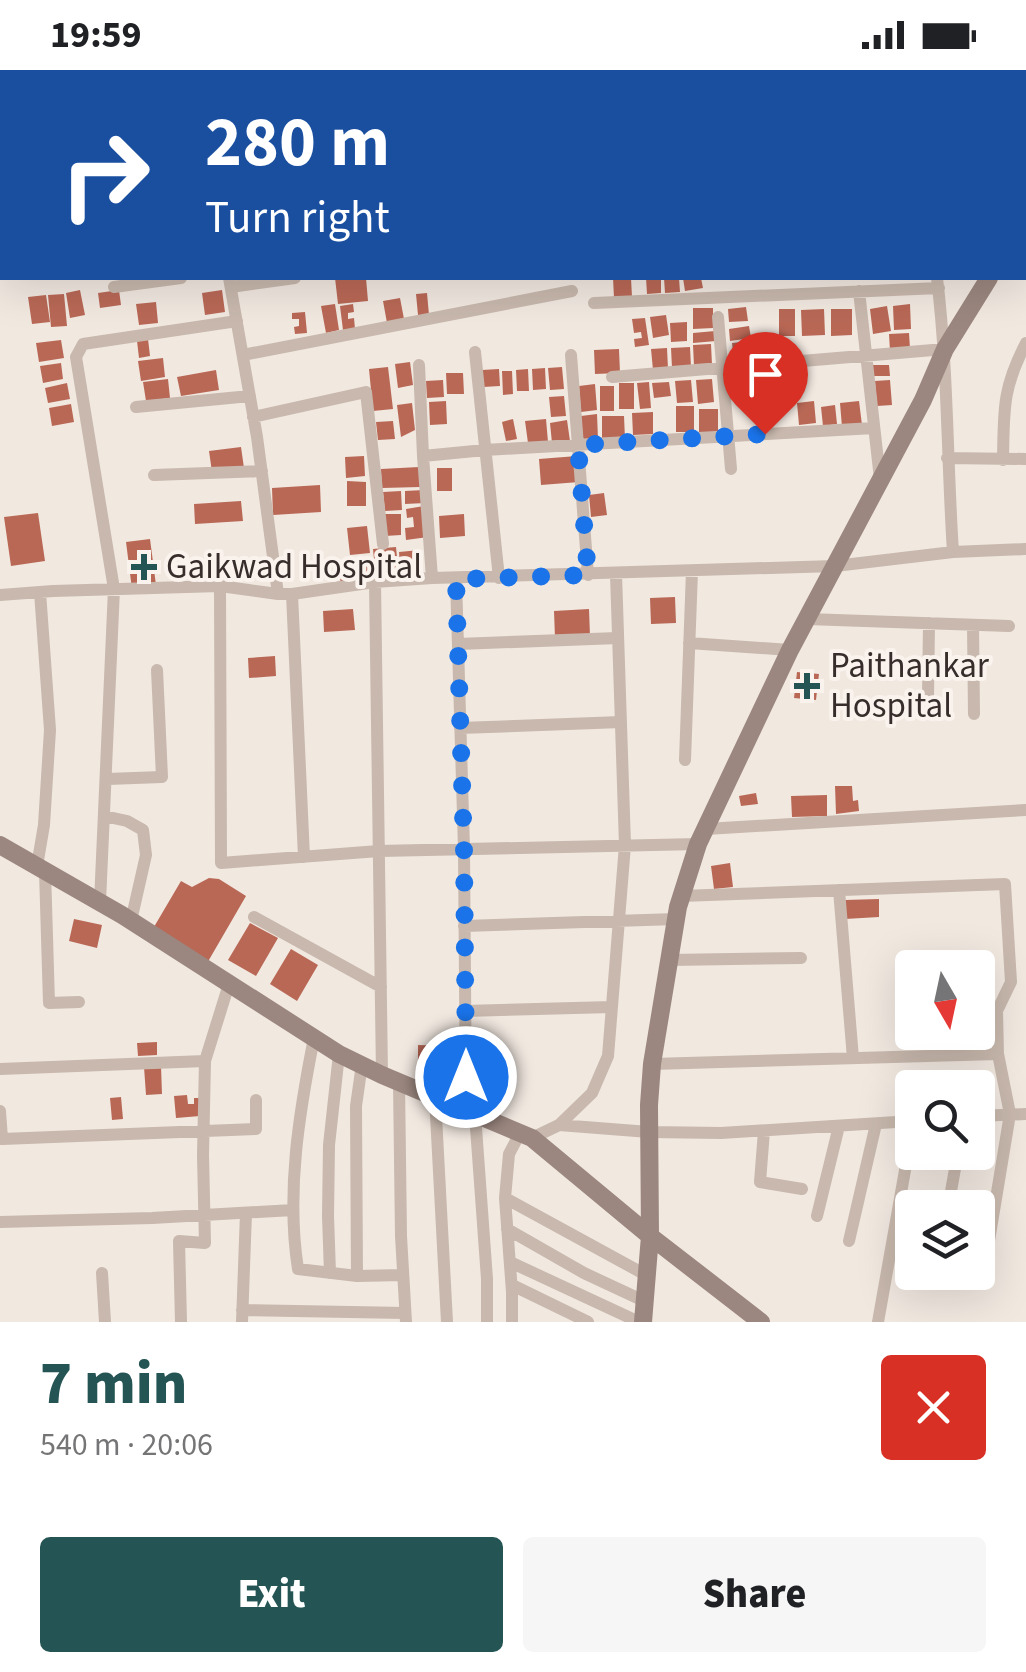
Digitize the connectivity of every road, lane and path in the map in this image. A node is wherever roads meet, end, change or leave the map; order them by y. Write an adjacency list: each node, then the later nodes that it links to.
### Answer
1 (166, 280): 7 (street)
2 (262, 280): 5 (street)
3 (555, 280): 9 (street)
4 (988, 280): 15 (street)
5 (230, 282): 13 (street)
6 (938, 283): 10 (street); 15 (street)
7 (114, 287)
8 (572, 291): 9 (street)
9 (557, 292): 17 (street)
10 (859, 292): 11 (street); 19 (street)
11 (594, 303)
12 (718, 317): 21 (street)
13 (237, 322): 17 (street); 50 (street)
14 (1026, 343): 32 (street)
15 (945, 349): 19 (street); 31 (street); 37 (street)
16 (475, 352): 29 (street)
17 (243, 355): 23 (street)
18 (571, 355): 28 (street)
19 (866, 356): 21 (street); 26 (street)
20 (419, 364): 30 (street)
21 (722, 368): 22 (street); 27 (street)
22 (612, 376)
23 (250, 396): 24 (street); 25 (street)
24 (136, 407)
25 (253, 417): 35 (street); 38 (street)
26 (874, 428): 27 (street); 37 (street)
27 (728, 436): 28 (street); 34 (street)
28 (578, 445): 29 (street); 44 (street)
29 (485, 450): 30 (street); 46 (street)
30 (423, 456): 45 (street)
31 (947, 458): 32 (street); 40 (street)
32 (1003, 460): 33 (street)
33 (1026, 460)
34 (732, 469)
35 (262, 470): 36 (street); 52 (street)
36 (154, 475)
37 (880, 481): 41 (street)
38 (383, 544)
39 (1026, 549): 40 (street)
40 (953, 552): 41 (street)
41 (835, 566): 42 (street); 54 (street)
42 (692, 571): 43 (street); 59 (street)
43 (616, 574): 44 (street); 58 (street)
44 (588, 575): 46 (street)
45 (432, 578): 47 (street); 48 (street)
46 (499, 578): 47 (street)
47 (456, 579): 60 (street)
48 (375, 582): 52 (street); 75 (street)
49 (220, 586): 50 (street); 52 (street); 76 (street)
50 (114, 590): 51 (street); 68 (street)
51 (40, 592): 53 (street); 77 (street)
52 (285, 594): 76 (street)
53 (0, 595)
54 (807, 619): 55 (street); 61 (street)
55 (929, 623): 56 (street); 63 (street)
56 (973, 625): 57 (street); 64 (street)
57 (1009, 626)
58 (618, 638): 60 (street); 65 (street)
59 (689, 643): 61 (street); 67 (street)
60 (458, 644): 66 (street)
61 (790, 650): 71 (street)
62 (157, 670): 68 (street)
63 (928, 697)
64 (974, 714)
65 (620, 722): 66 (street); 73 (street)
66 (460, 728): 74 (street)
67 (686, 760)
68 (106, 779): 70 (street)
69 (1026, 810): 71 (street)
70 (104, 816): 80 (street); 83 (street)
71 (702, 837): 73 (street); 79 (street)
72 (0, 845): 77 (street)
73 (624, 845): 74 (street); 84 (street)
74 (464, 849): 75 (street); 85 (street)
75 (379, 851): 76 (street); 89 (street)
76 (304, 856)
77 (41, 868): 80 (street); 90 (street)
78 (839, 890): 79 (street); 95 (street); 96 (street)
79 (681, 896): 82 (street)
80 (100, 902): 83 (street)
81 (254, 917): 89 (street)
82 (676, 920): 84 (street); 87 (street)
83 (131, 921): 88 (street)
84 (618, 921): 85 (street); 91 (street)
85 (464, 926): 92 (street)
86 (801, 958): 87 (street)
87 (669, 960): 99 (street)
88 (228, 984): 93 (street); 97 (street)
89 (381, 987): 101 (street)
90 (79, 1002)
91 (612, 1007): 92 (street); 111 (street)
92 (465, 1011): 105 (street)
93 (314, 1038): 94 (street); 121 (street)
94 (339, 1054): 98 (street); 131 (street)
95 (998, 1054): 96 (street); 106 (street)
96 (852, 1058): 99 (street)
97 (205, 1061): 100 (street); 113 (street)
98 (362, 1064): 101 (street); 133 (street)
99 (652, 1064): 115 (street)
100 (0, 1069)
101 (390, 1078): 102 (street); 134 (street)
102 (435, 1097): 105 (street); 141 (street)
103 (256, 1100): 113 (street)
104 (0, 1111): 113 (street)
105 (470, 1112): 116 (street); 142 (street)
106 (1010, 1114): 107 (street); 108 (street); 120 (street)
107 (1026, 1114)
108 (995, 1115)
109 (895, 1122): 110 (street)
110 (876, 1124): 112 (street); 128 (street)
111 (559, 1125): 115 (street); 116 (street)
112 (840, 1126): 114 (street); 124 (street)
113 (204, 1131): 123 (street)
114 (764, 1131): 115 (street); 118 (street)
115 (649, 1132): 127 (street)
116 (526, 1136): 119 (street); 127 (street)
117 (905, 1170): 147 (street)
118 (802, 1189)
119 (505, 1198): 126 (street); 132 (street)
120 (995, 1204)
121 (293, 1210): 122 (street); 131 (street)
122 (246, 1213): 123 (street); 137 (street)
123 (204, 1215): 125 (street); 140 (street)
124 (817, 1216)
125 (0, 1222)
126 (507, 1229): 129 (street); 136 (street)
127 (650, 1236): 132 (street); 146 (street)
128 (850, 1241)
129 (510, 1262): 135 (street); 145 (street)
130 (102, 1273): 139 (street)
131 (330, 1274): 133 (street)
132 (646, 1275): 136 (street)
133 (357, 1276): 134 (street)
134 (403, 1276): 138 (street)
135 (512, 1285): 143 (street); 144 (street)
136 (644, 1301): 145 (street)
137 (242, 1316): 138 (street)
138 (405, 1317)
139 (105, 1322)
140 (181, 1322)
141 (446, 1322)
142 (487, 1322)
143 (512, 1322)
144 (588, 1322)
145 (641, 1322)
146 (761, 1322)
147 (878, 1322)

